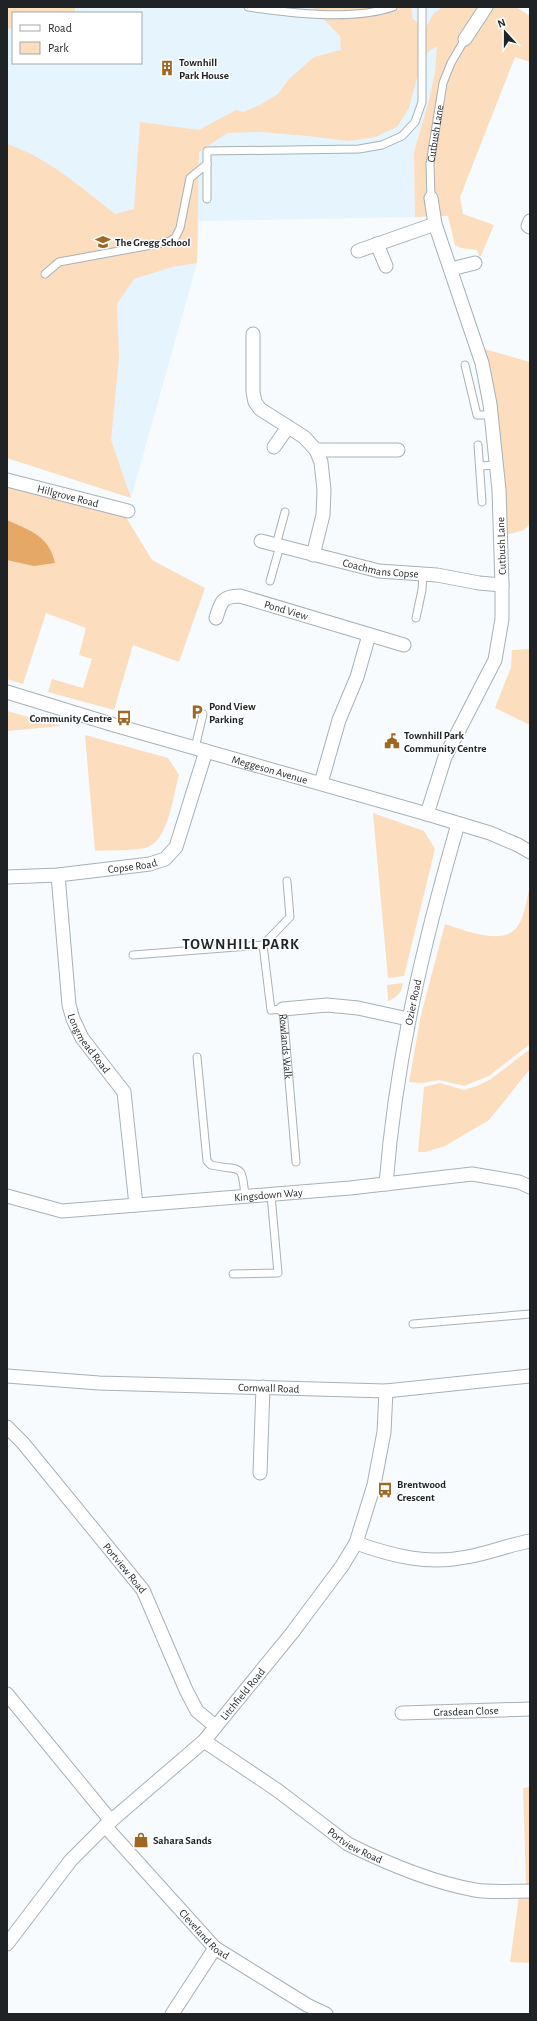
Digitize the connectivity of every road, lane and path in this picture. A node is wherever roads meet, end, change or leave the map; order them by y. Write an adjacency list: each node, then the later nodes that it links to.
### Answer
1 (248, 7): 2 (lane)
2 (393, 7)
3 (422, 7): 6 (lane)
4 (486, 7): 5 (street, Cutbush Lane)
5 (465, 39): 7 (lane, Cutbush Lane)
6 (207, 164): 8 (lane); 17 (lane)
7 (431, 198): 10 (street, Cutbush Lane)
8 (207, 199)
9 (530, 221): 11 (street)
10 (435, 224): 12 (street); 16 (street, Cutbush Lane)
11 (530, 227)
12 (377, 244): 13 (street); 15 (street)
13 (358, 251)
14 (475, 263): 16 (street)
15 (386, 266)
16 (451, 269): 20 (street, Cutbush Lane)
17 (45, 274)
18 (253, 334): 21 (street)
19 (465, 365): 20 (lane)
20 (492, 415): 26 (street, Cutbush Lane)
21 (288, 427): 23 (street); 24 (street)
22 (478, 445): 27 (lane)
23 (274, 447)
24 (316, 450): 25 (street); 34 (street)
25 (398, 450)
26 (496, 465): 27 (lane); 37 (street, Cutbush Lane)
27 (480, 466): 29 (lane)
28 (7, 480): 30 (street, Hillgrove Road)
29 (482, 502)
30 (128, 511)
31 (285, 512): 33 (lane)
32 (261, 541): 33 (street, Coachmans Copse)
33 (278, 546): 34 (street, Coachmans Copse); 36 (lane)
34 (313, 555): 35 (street, Coachmans Copse)
35 (423, 574): 37 (street, Coachmans Copse); 39 (lane)
36 (270, 581)
37 (502, 585): 46 (street, Cutbush Lane)
38 (216, 618): 40 (street, Pond View)
39 (416, 618)
40 (369, 635): 41 (street, Pond View); 45 (street)
41 (404, 645)
42 (7, 692): 44 (street, Meggeson Avenue)
43 (203, 714): 44 (lane)
44 (200, 750): 45 (street, Meggeson Avenue); 49 (street, Copse Road)
45 (321, 783): 46 (street, Meggeson Avenue)
46 (427, 814): 47 (street, Meggeson Avenue)
47 (458, 824): 48 (street, Meggeson Avenue); 55 (street, Ozier Road)
48 (530, 852)
49 (58, 875): 50 (street, Copse Road); 63 (street, Longmead Road)
50 (7, 877)
51 (287, 881): 52 (lane)
52 (263, 945): 53 (lane); 54 (lane)
53 (133, 955)
54 (283, 1009): 55 (street, Rowlands Walk); 57 (lane, Rowlands Walk)
55 (408, 1019): 58 (street, Ozier Road)
56 (197, 1057): 62 (lane)
57 (296, 1162)
58 (386, 1184): 59 (street, Kingsdown Way); 60 (street, Kingsdown Way)
59 (530, 1187)
60 (271, 1195): 62 (street, Kingsdown Way); 64 (lane)
61 (7, 1196): 63 (street, Kingsdown Way)
62 (245, 1197): 63 (street, Kingsdown Way)
63 (136, 1205)
64 (233, 1274)
65 (530, 1314): 66 (lane)
66 (413, 1324)
67 (7, 1376): 69 (street, Cornwall Road)
68 (530, 1376): 70 (street, Cornwall Road)
69 (263, 1387): 70 (street, Cornwall Road); 72 (street)
70 (386, 1391): 74 (street, Litchfield Road)
71 (7, 1427): 78 (street, Portview Road)
72 (260, 1473)
73 (530, 1541): 74 (street)
74 (356, 1544): 78 (street, Litchfield Road)
75 (7, 1694): 80 (street, Cleveland Road)
76 (530, 1709): 77 (street, Grasdean Close)
77 (402, 1713)
78 (215, 1726): 79 (street, Litchfield Road)
79 (204, 1741): 80 (street, Litchfield Road); 81 (street, Portview Road)
80 (108, 1824): 82 (street, Litchfield Road); 83 (street, Cleveland Road)
81 (530, 1891)
82 (7, 1944)
83 (215, 1948): 84 (street); 85 (street, Cleveland Road)
84 (172, 2014)
85 (326, 2014)

